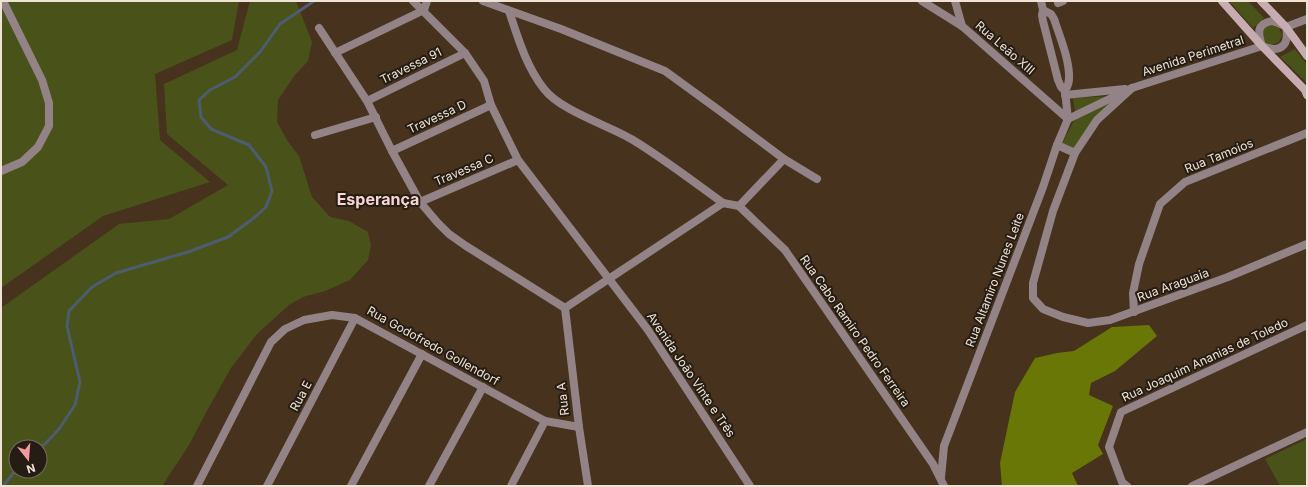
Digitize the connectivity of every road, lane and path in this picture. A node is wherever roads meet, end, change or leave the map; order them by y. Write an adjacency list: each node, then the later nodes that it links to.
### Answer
1 (3, 1): 35 (street)
2 (413, 1): 10 (street, Avenida João Vinte e Três)
3 (427, 1): 10 (street)
4 (483, 1): 12 (street)
5 (922, 1): 14 (street, Rua Leão XIII)
6 (955, 1): 14 (street)
7 (1041, 1): 11 (street)
8 (1222, 1): 17 (main road)
9 (1261, 1): 15 (main road)
10 (424, 10): 18 (street); 19 (street, Avenida João Vinte e Três)
11 (1043, 10): 22 (street); 22 (street)
12 (509, 11): 33 (street); 38 (street)
13 (1307, 19): 15 (street)
14 (962, 26): 27 (street, Rua Leão XIII)
15 (1286, 27): 17 (street); 17 (street); 20 (main road)
16 (319, 28): 18 (street)
17 (1262, 46): 21 (street, Avenida Perimetral); 23 (main road)
18 (335, 53): 24 (street)
19 (465, 53): 24 (street, Travessa 91); 25 (street, Avenida João Vinte e Três)
20 (1307, 56)
21 (1132, 88): 22 (street, Avenida Perimetral); 27 (street, Avenida Perimetral); 32 (street, Avenida Perimetral)
22 (1065, 93): 27 (street)
23 (1307, 94)
24 (367, 101): 26 (street)
25 (491, 105): 31 (street, Travessa D); 34 (street, Avenida João Vinte e Três)
26 (376, 116): 29 (street); 31 (street)
27 (1068, 120): 30 (street, Rua Altamiro Nunes Leite)
28 (1307, 133): 43 (street, Rua Tamoios)
29 (315, 135)
30 (1057, 145): 32 (street); 51 (street, Rua Altamiro Nunes Leite)
31 (392, 151): 37 (street)
32 (1075, 153): 43 (street, Rua Araguaia)
33 (784, 159): 36 (street); 39 (street)
34 (518, 160): 37 (street, Travessa C); 41 (street, Avenida João Vinte e Três)
35 (1, 171)
36 (817, 179)
37 (420, 202): 42 (street)
38 (723, 203): 39 (street); 41 (street)
39 (739, 206): 51 (street, Rua Cabo Ramiro Pedro Ferreira)
40 (1307, 244): 43 (street, Rua Araguaia)
41 (609, 279): 42 (street); 58 (street, Avenida João Vinte e Três)
42 (565, 308): 49 (street, Rua A)
43 (1134, 312)
44 (355, 318): 46 (street, Rua Godofredo Gollendorf); 52 (street, Rua Godofredo Gollendorf); 53 (street, Rua E)
45 (1307, 325): 59 (street, Rua Joaquim Ananias de Toledo)
46 (422, 354): 47 (street, Rua Godofredo Gollendorf); 54 (street)
47 (483, 387): 48 (street, Rua Godofredo Gollendorf); 55 (street)
48 (545, 421): 49 (street, Rua Godofredo Gollendorf); 56 (street)
49 (579, 427): 57 (street, Rua A)
50 (1307, 432): 60 (street)
51 (942, 482)
52 (197, 486)
53 (267, 486)
54 (351, 486)
55 (430, 486)
56 (511, 486)
57 (588, 486)
58 (750, 486)
59 (1126, 486)
60 (1192, 486)

